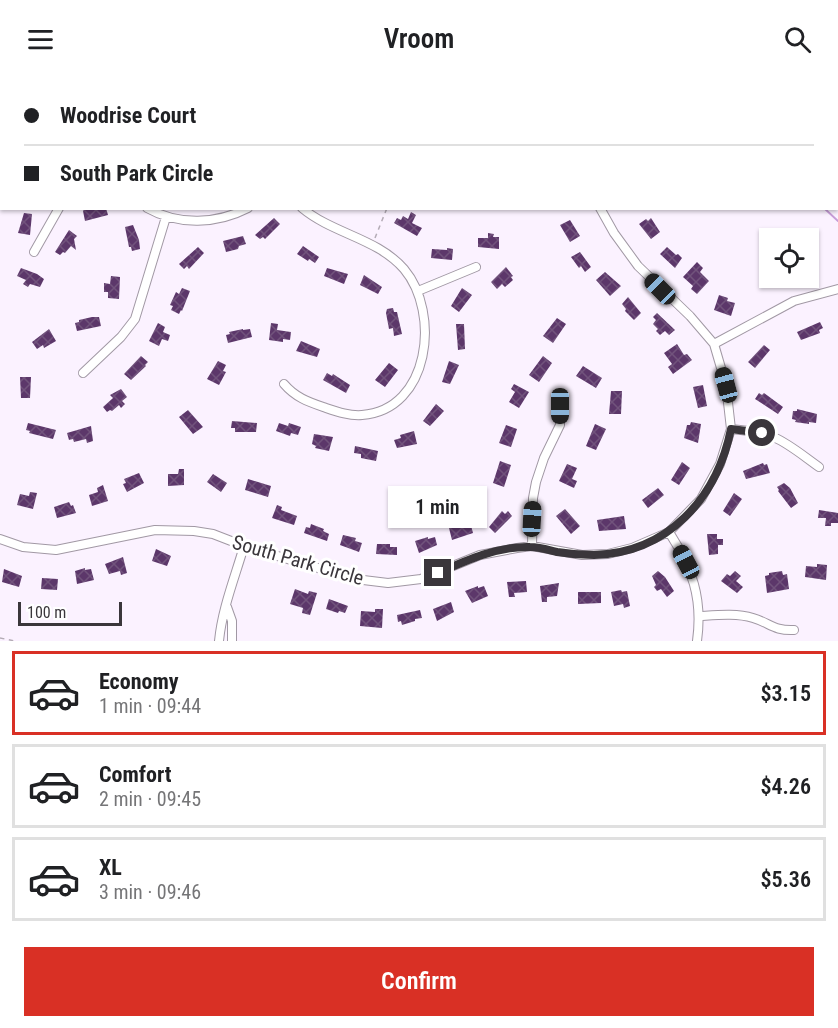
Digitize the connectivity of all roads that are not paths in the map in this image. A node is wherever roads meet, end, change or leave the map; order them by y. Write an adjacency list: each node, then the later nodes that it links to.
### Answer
1 (58, 210): 7 (street)
2 (151, 210): 6 (street)
3 (244, 210): 6 (street)
4 (305, 210): 10 (street)
5 (601, 210): 11 (street, South Park Circle)
6 (166, 217): 12 (street)
7 (34, 252)
8 (476, 267): 10 (street)
9 (838, 289): 11 (street)
10 (418, 291): 13 (street)
11 (714, 344): 15 (street, South Park Circle)
12 (83, 373)
13 (284, 384)
14 (560, 406): 20 (street)
15 (731, 429): 16 (street); 17 (street, South Park Circle)
16 (819, 467)
17 (669, 532): 20 (street, South Park Circle); 22 (street)
18 (0, 539): 19 (street, South Park Circle)
19 (244, 546): 20 (street, South Park Circle); 21 (street)
20 (532, 546)
21 (227, 607): 24 (street); 25 (street)
22 (700, 616): 23 (street); 26 (street)
23 (794, 630)
24 (219, 641)
25 (232, 641)
26 (697, 641)

